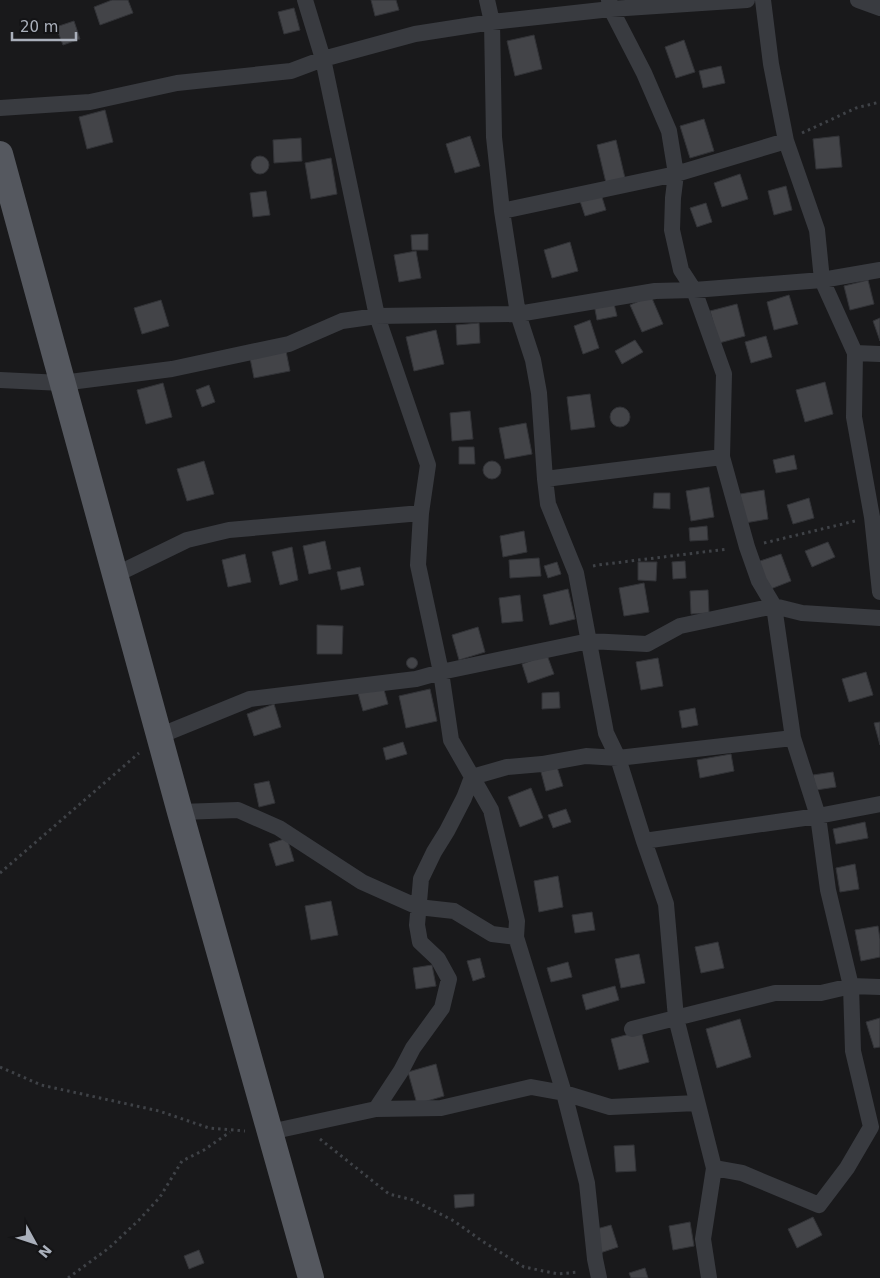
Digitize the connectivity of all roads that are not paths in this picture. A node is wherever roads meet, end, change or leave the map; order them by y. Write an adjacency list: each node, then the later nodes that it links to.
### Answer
1 (305, 0): 9 (street)
2 (487, 0): 8 (street)
3 (747, 0): 6 (street)
4 (763, 0): 11 (street)
5 (858, 0): 7 (street)
6 (610, 4): 8 (street); 13 (street)
7 (880, 8)
8 (492, 22): 9 (street); 14 (street)
9 (323, 59): 10 (street); 19 (street)
10 (0, 108)
11 (786, 141): 13 (street); 16 (street)
12 (0, 154): 23 (main road)
13 (676, 174): 14 (street); 17 (street)
14 (502, 211): 18 (street)
15 (880, 270): 16 (street)
16 (822, 280): 17 (street); 20 (street)
17 (694, 290): 18 (street); 24 (street)
18 (518, 314): 19 (street); 25 (street)
19 (377, 316): 23 (street); 26 (street)
20 (855, 353): 21 (street); 28 (street)
21 (880, 354)
22 (0, 380): 23 (street)
23 (62, 383): 27 (main road)
24 (722, 456): 25 (street); 29 (street)
25 (545, 479): 31 (street)
26 (421, 513): 27 (street); 32 (street)
27 (115, 575): 33 (main road)
28 (880, 592)
29 (774, 606): 30 (street); 31 (street); 34 (street)
30 (880, 618)
31 (589, 641): 32 (street); 35 (street)
32 (441, 672): 33 (street); 36 (street)
33 (159, 736): 38 (main road)
34 (793, 738): 35 (street); 39 (street)
35 (618, 758): 36 (street); 40 (street)
36 (472, 777): 41 (street); 42 (street)
37 (880, 804): 39 (street)
38 (180, 812): 41 (street); 50 (main road)
39 (818, 816): 40 (street); 43 (street)
40 (644, 842): 45 (street)
41 (418, 907): 42 (street); 49 (street)
42 (516, 937): 47 (street)
43 (850, 986): 44 (street); 45 (street); 51 (street)
44 (880, 986)
45 (676, 1018): 46 (street); 48 (street)
46 (632, 1030)
47 (564, 1093): 48 (street); 49 (street); 53 (street)
48 (697, 1104): 51 (street)
49 (376, 1109): 50 (street)
50 (270, 1132): 52 (main road)
51 (714, 1168): 54 (street)
52 (312, 1278)
53 (599, 1278)
54 (709, 1278)

